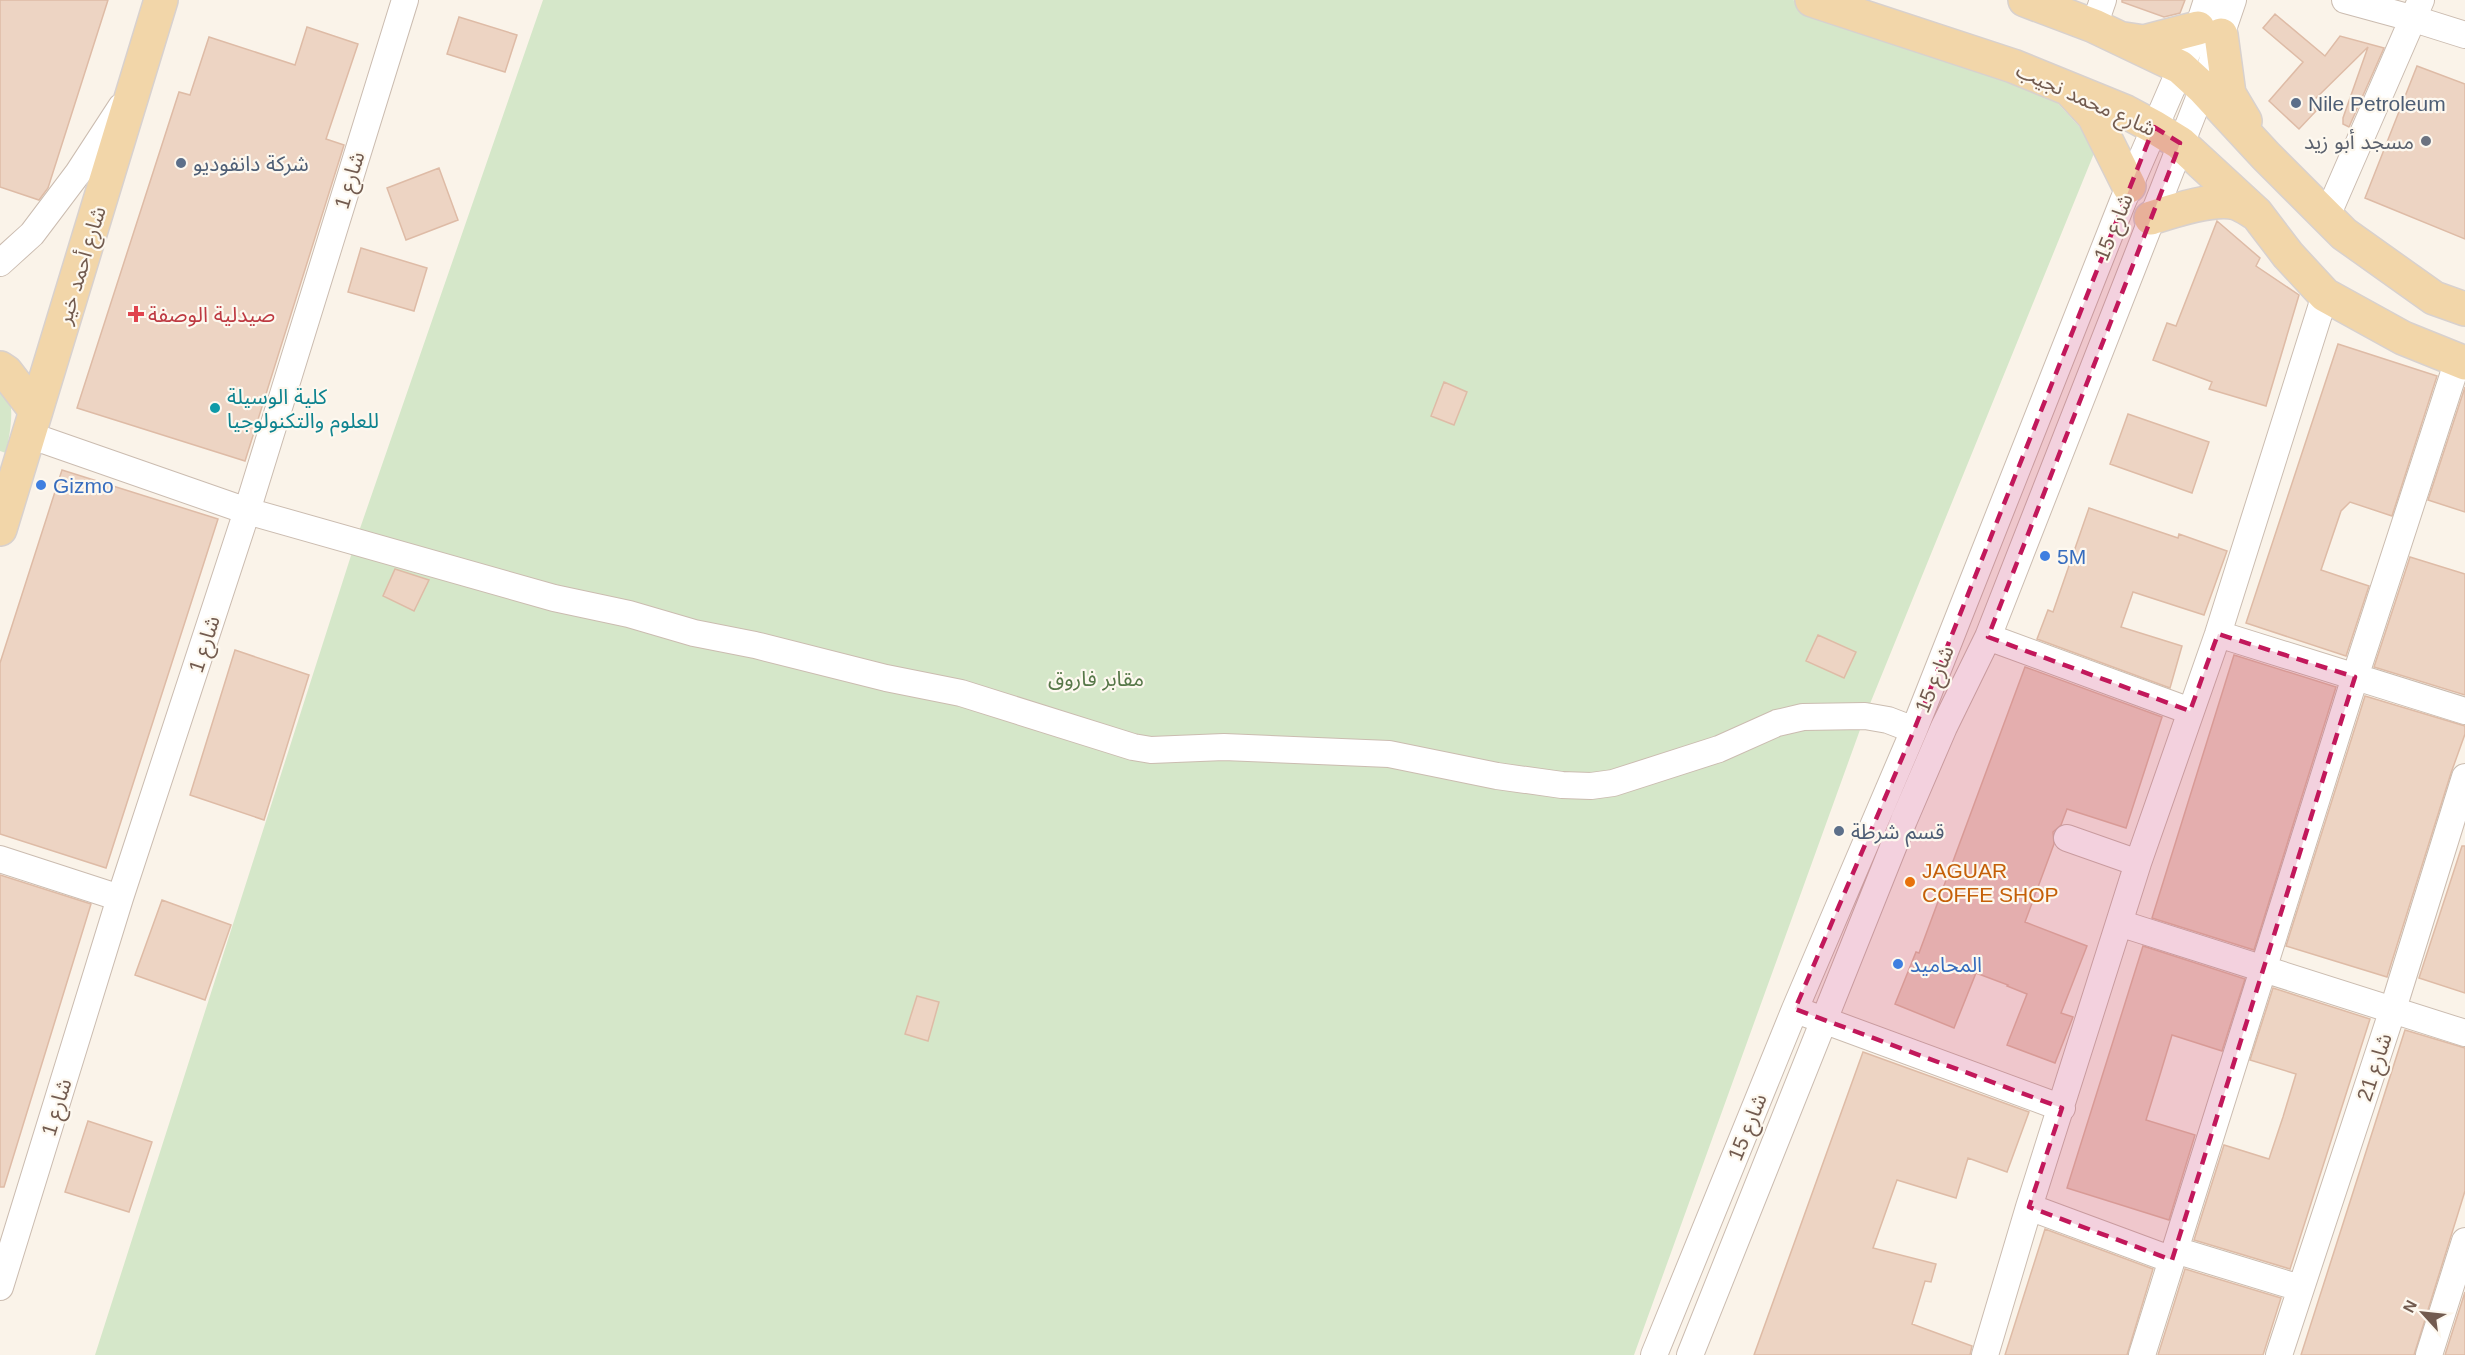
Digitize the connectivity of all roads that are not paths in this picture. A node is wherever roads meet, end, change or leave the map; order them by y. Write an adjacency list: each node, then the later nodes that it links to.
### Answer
1 (161, 0): 12 (main road, شارع أحمد خير)
2 (405, 0): 26 (street, شارع 1)
3 (1812, 0): 13 (main road, شارع محمد نجيب)
4 (2025, 0): 8 (main road)
5 (2233, 0): 9 (street, شارع 15)
6 (2345, 0): 7 (street)
7 (2416, 9): 10 (street); 18 (street)
8 (2104, 21): 9 (main road); 11 (main road)
9 (2208, 21): 11 (street, شارع 15); 15 (main road)
10 (2465, 35)
11 (2192, 78): 14 (street, شارع 15); 15 (main road)
12 (139, 79): 20 (street); 25 (main road, شارع أحمد خير)
13 (2068, 88): 14 (main road, شارع محمد نجيب); 16 (main road)
14 (2167, 135): 16 (street, شارع 15); 17 (main road, شارع محمد نجيب); 19 (street, شارع 15)
15 (2266, 156): 18 (main road)
16 (2129, 186): 33 (street, شارع 15)
17 (2256, 213): 19 (main road); 21 (main road, شارع محمد نجيب)
18 (2327, 216): 22 (main road)
19 (2151, 218): 29 (street, شارع 15)
20 (0, 263)
21 (2325, 296): 23 (main road, شارع محمد نجيب); 28 (street)
22 (2465, 309)
23 (2461, 362): 30 (street)
24 (0, 368): 25 (main road)
25 (32, 423): 26 (street); 27 (main road, شارع أحمد خير)
26 (248, 511): 33 (street); 38 (street, شارع 1)
27 (0, 529)
28 (2218, 634): 30 (street); 31 (street)
29 (1988, 637): 31 (street); 43 (street, شارع 15)
30 (2355, 677): 32 (street); 40 (street)
31 (2190, 711): 37 (street)
32 (2465, 711)
33 (1914, 730): 42 (street, شارع 15)
34 (2465, 777): 41 (street, شارع 21)
35 (2067, 838): 37 (street)
36 (0, 859): 38 (street)
37 (2138, 863): 39 (street)
38 (120, 898): 49 (street, شارع 1)
39 (2119, 923): 40 (street); 45 (street)
40 (2264, 968): 41 (street); 48 (street)
41 (2393, 1009): 44 (street); 51 (street, شارع 21)
42 (1795, 1010): 43 (street); 52 (street, شارع 15)
43 (1823, 1020): 45 (street); 53 (street, شارع 15)
44 (2465, 1033)
45 (2062, 1108): 46 (street)
46 (2029, 1207): 48 (street); 54 (street)
47 (2465, 1240): 50 (street)
48 (2173, 1255): 51 (street); 55 (street)
49 (0, 1287)
50 (2458, 1287): 57 (street)
51 (2300, 1288): 56 (street, شارع 21)
52 (1654, 1355)
53 (1690, 1355)
54 (1984, 1355)
55 (2142, 1355)
56 (2279, 1355)
57 (2429, 1355)

